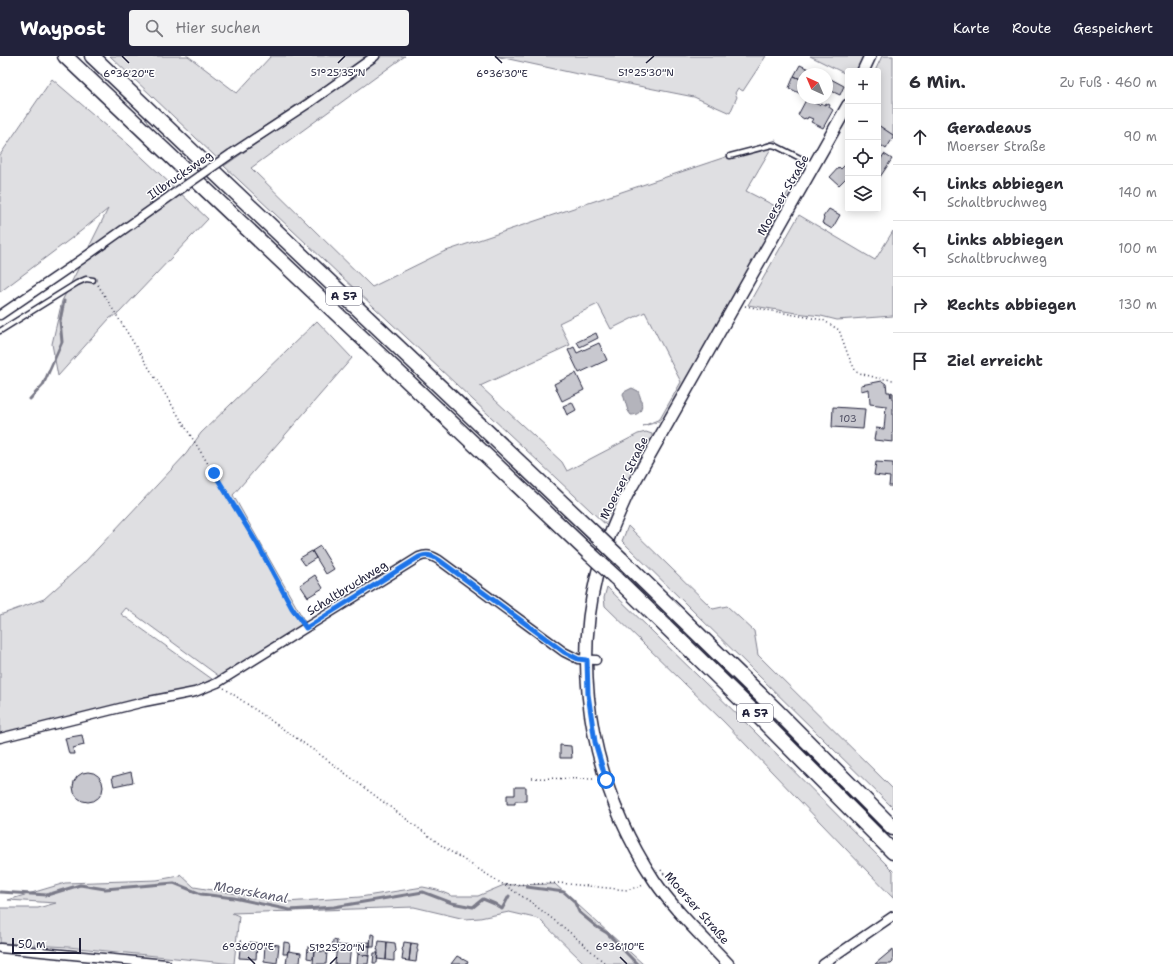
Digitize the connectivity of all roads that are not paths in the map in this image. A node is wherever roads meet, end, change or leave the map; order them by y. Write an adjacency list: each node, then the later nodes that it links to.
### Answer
1 (65, 56): 15 (highway, A 57, bridge)
2 (92, 56): 14 (highway, A 57, bridge)
3 (375, 56): 10 (street, Illbrucksweg, bridge)
4 (870, 56): 5 (street)
5 (864, 68)
6 (845, 110): 8 (street, Moerser Straße)
7 (730, 156): 8 (lane)
8 (814, 165): 12 (street, Moerser Straße)
9 (93, 280): 11 (lane)
10 (0, 315)
11 (0, 331)
12 (592, 660): 13 (street, Schaltbruchweg); 20 (street, Moerser Straße)
13 (0, 738)
14 (893, 828)
15 (893, 852)
16 (893, 916): 21 (street)
17 (0, 948): 18 (street)
18 (151, 963): 19 (street)
19 (166, 964)
20 (728, 964)
21 (823, 964)

